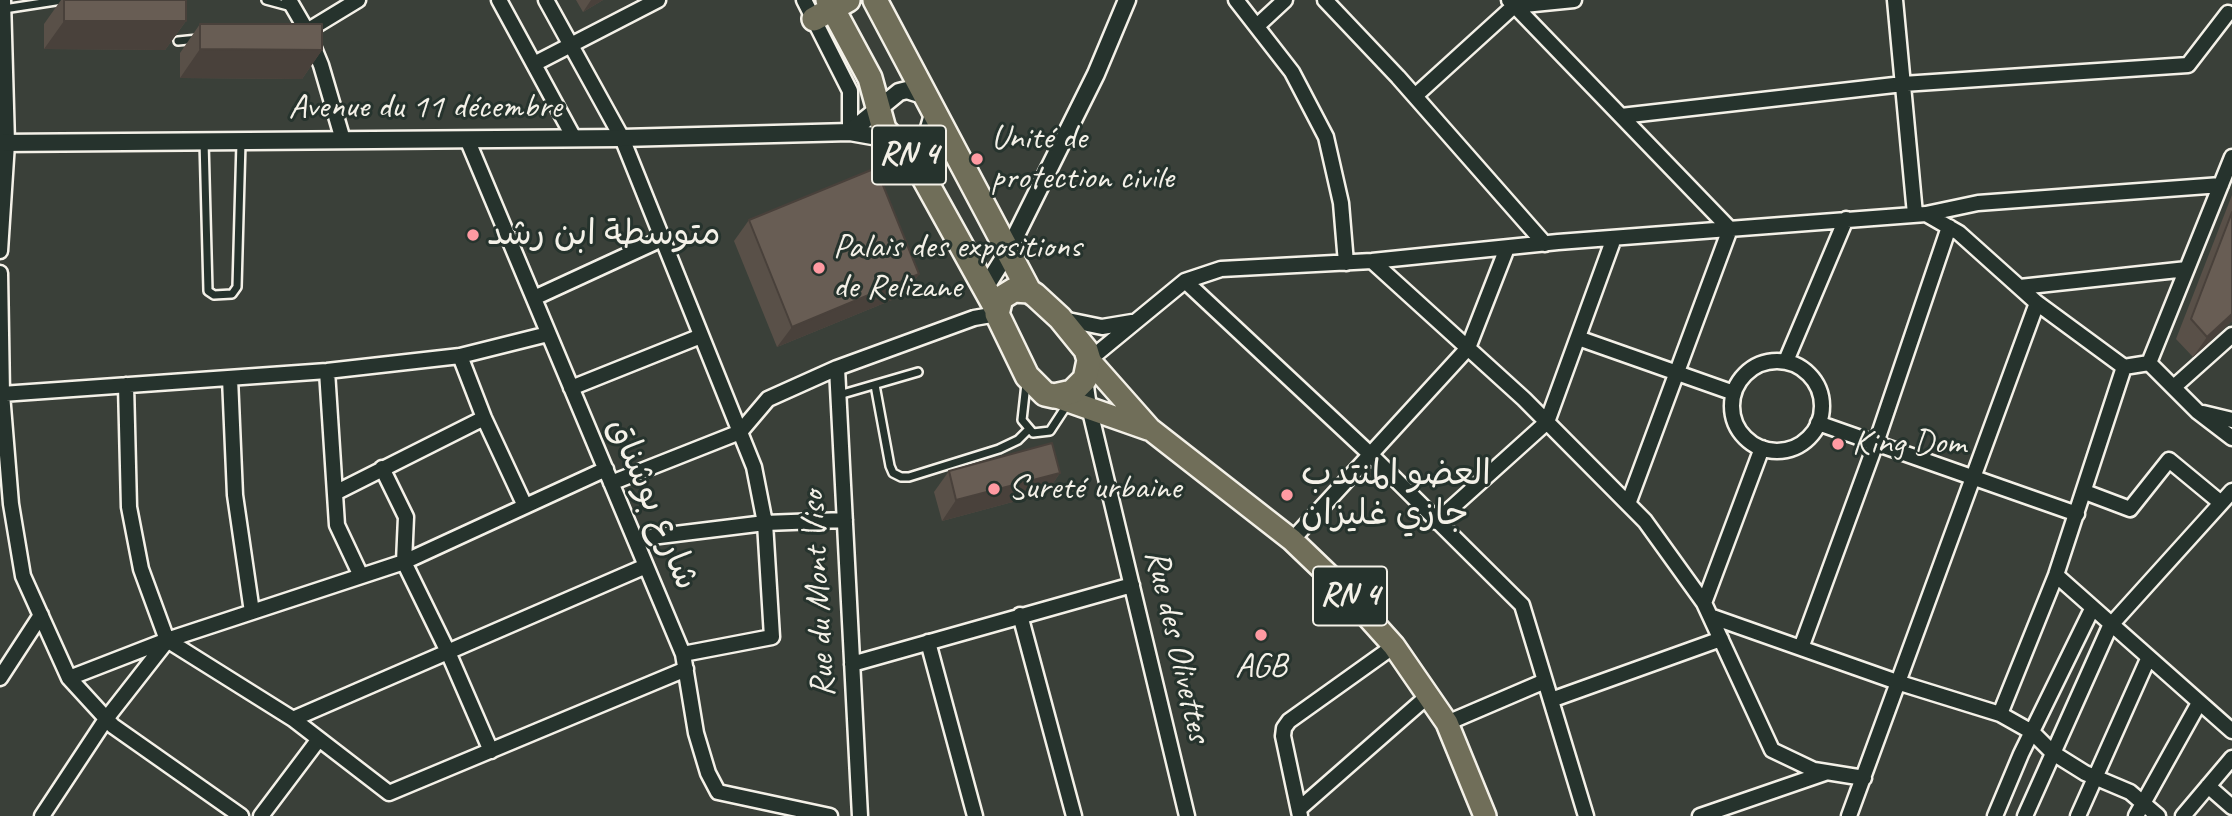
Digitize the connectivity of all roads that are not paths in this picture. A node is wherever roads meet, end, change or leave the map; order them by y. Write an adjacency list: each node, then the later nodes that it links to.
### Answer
1 (62, 0): 17 (lane)
2 (265, 0): 16 (lane)
3 (499, 0): 26 (street)
4 (546, 0): 24 (street)
5 (658, 0): 24 (street)
6 (875, 0): 29 (highway, RN 4)
7 (1127, 0): 52 (street)
8 (1236, 0): 20 (street)
9 (1285, 0): 20 (street)
10 (1325, 0): 28 (street)
11 (1574, 0): 15 (street)
12 (1895, 0): 27 (street)
13 (2221, 0): 19 (street)
14 (349, 2): 21 (street)
15 (1512, 3): 28 (street); 31 (street)
16 (291, 4): 21 (street)
17 (3, 5): 25 (street)
18 (825, 5): 30 (highway, RN 4); 32 (street)
19 (2230, 15): 27 (street)
20 (1257, 26): 54 (street)
21 (301, 32): 36 (street)
22 (204, 39): 23 (lane)
23 (178, 41)
24 (571, 45): 26 (street); 34 (street)
25 (2, 46): 40 (street)
26 (534, 64): 33 (street)
27 (1903, 84): 31 (street); 43 (street)
28 (1415, 96): 49 (street)
29 (930, 103): 30 (street); 39 (street); 52 (highway, RN 4)
30 (877, 108): 32 (street); 39 (highway, RN 4)
31 (1621, 116): 46 (street)
32 (850, 132): 34 (street, Avenue du 11 décembre); 39 (street, Avenue du 11 décembre)
33 (574, 138): 34 (street, Avenue du 11 décembre); 35 (street, Avenue du 11 décembre)
34 (622, 138): 48 (street)
35 (467, 139): 36 (street, Avenue du 11 décembre); 61 (street, شارع بوشناق)
36 (343, 140): 38 (street, Avenue du 11 décembre)
37 (204, 141): 38 (street, Avenue du 11 décembre); 38 (lane); 40 (street, Avenue du 11 décembre)
38 (241, 141)
39 (894, 141): 59 (highway, RN 4)
40 (3, 143): 51 (street)
41 (2232, 157): 42 (street)
42 (2221, 185): 43 (street); 55 (street)
43 (1920, 214): 44 (street); 45 (street)
44 (1846, 219): 46 (street); 72 (street)
45 (1949, 228): 58 (street); 99 (street)
46 (1730, 229): 47 (street); 77 (street)
47 (1614, 238): 49 (street); 69 (street)
48 (662, 239): 61 (street); 68 (street)
49 (1545, 244): 50 (street)
50 (1507, 248): 53 (street); 70 (street)
51 (0, 251)
52 (1007, 253): 59 (street); 60 (highway, RN 4)
53 (1372, 261): 54 (street); 70 (street)
54 (1346, 262): 57 (street)
55 (2187, 268): 58 (street); 73 (street)
56 (0, 273): 87 (street)
57 (1185, 281): 65 (street); 101 (street)
58 (2020, 287): 62 (street)
59 (985, 288): 63 (highway, RN 4)
60 (1029, 291): 63 (highway); 64 (highway)
61 (534, 298): 66 (street, شارع بوشناق)
62 (2037, 303): 74 (street); 104 (street)
63 (997, 312): 75 (street); 79 (highway)
64 (1060, 318): 65 (street); 83 (highway)
65 (1134, 321): 83 (street)
66 (548, 334): 71 (street); 85 (street, شارع بوشناق)
67 (2232, 335): 84 (street)
68 (701, 336): 85 (street); 97 (street)
69 (1578, 338): 77 (street); 92 (street)
70 (1468, 348): 92 (street); 101 (street)
71 (460, 356): 76 (street); 90 (street)
72 (1786, 362): 86 (street); 93 (street)
73 (2149, 363): 74 (street); 84 (street)
74 (2124, 367): 107 (street)
75 (837, 368): 88 (street, Rue du Mont Viso); 97 (street)
76 (327, 371): 80 (street); 106 (street)
77 (1677, 371): 86 (street); 109 (street)
78 (918, 372): 81 (lane)
79 (1027, 376): 83 (highway); 96 (lane)
80 (230, 378): 82 (street); 124 (street)
81 (875, 384): 88 (lane); 96 (lane)
82 (126, 385): 87 (street); 129 (street)
83 (1078, 385): 95 (main road, RN 4); 95 (main road, RN 4); 96 (lane); 121 (street, Rue des Olivettes)
84 (2175, 386): 89 (street)
85 (571, 388): 103 (street, شارع بوشناق)
86 (1734, 393): 100 (street)
87 (2, 394): 94 (street)
88 (839, 395): 112 (street, Rue du Mont Viso)
89 (2199, 412): 91 (street); 98 (street)
90 (484, 418): 102 (street); 110 (street)
91 (2232, 420)
92 (1547, 422): 109 (street); 113 (street)
93 (1818, 423): 99 (street); 100 (street)
94 (3, 429): 125 (street)
95 (1150, 429): 116 (main road, RN 4)
96 (1028, 430)
97 (740, 432): 103 (street); 114 (street)
98 (2232, 438)
99 (1876, 443): 104 (street); 132 (street)
100 (1762, 448): 123 (street)
101 (1370, 454): 113 (street); 116 (street)
102 (382, 468): 106 (street); 117 (street)
103 (608, 476): 110 (street); 115 (street, شارع بوشناق)
104 (1975, 477): 111 (street); 140 (street)
105 (2232, 491): 108 (street)
106 (337, 492): 120 (street)
107 (2085, 492): 108 (street); 111 (street)
108 (2221, 503): 127 (street)
109 (1628, 504): 123 (street)
110 (525, 506): 117 (street)
111 (2077, 514): 119 (street)
112 (845, 520): 114 (street); 136 (street, Rue du Mont Viso)
113 (1436, 522): 139 (street)
114 (765, 523): 115 (street); 135 (street)
115 (635, 539): 118 (street, شارع بوشناق)
116 (1292, 540): 131 (main road, RN 4)
117 (404, 562): 120 (street); 133 (street)
118 (646, 566): 133 (street); 135 (street, شارع بوشناق)
119 (2056, 575): 122 (street); 144 (street)
120 (360, 576): 124 (street)
121 (1132, 585): 126 (street); 168 (street, Rue des Olivettes)
122 (2092, 609): 127 (street); 148 (street)
123 (1707, 610): 128 (street); 132 (street)
124 (252, 612): 129 (street)
125 (41, 615): 137 (street); 138 (street)
126 (1020, 615): 130 (street); 167 (street)
127 (2110, 626): 134 (street); 152 (street)
128 (1721, 639): 142 (street); 154 (street)
129 (167, 640): 138 (street); 145 (street); 146 (street)
130 (928, 642): 136 (street); 166 (street)
131 (1394, 646): 141 (main road, RN 4); 160 (street)
132 (1801, 648): 140 (street)
133 (448, 652): 146 (street); 151 (street)
134 (2148, 659): 143 (street); 156 (street)
135 (684, 662): 151 (street); 164 (street, شارع بوشناق)
136 (852, 664): 165 (street, Rue du Mont Viso)
137 (0, 678)
138 (69, 678): 145 (street)
139 (1545, 681): 142 (street); 147 (street)
140 (1899, 683): 144 (street); 155 (street)
141 (1429, 695): 147 (main road, RN 4); 160 (street)
142 (1551, 699): 170 (street)
143 (2199, 703): 149 (street); 159 (street)
144 (2000, 714): 148 (street)
145 (106, 719): 161 (street); 162 (street)
146 (293, 719): 150 (street)
147 (1447, 723): 169 (main road, RN 4)
148 (2032, 732): 152 (street); 173 (street)
149 (2232, 732)
150 (319, 739): 151 (street); 163 (street)
151 (491, 751)
152 (2053, 753): 156 (street); 174 (street)
153 (2232, 758): 157 (street)
154 (1826, 772): 155 (street); 171 (street)
155 (1864, 778): 172 (street)
156 (2095, 778): 159 (street); 175 (street)
157 (2208, 786): 158 (street); 177 (street)
158 (2232, 807)
159 (2139, 809): 176 (street)
160 (1300, 813)
161 (42, 816)
162 (241, 816)
163 (261, 816)
164 (830, 816)
165 (860, 816)
166 (975, 816)
167 (1074, 816)
168 (1187, 816)
169 (1485, 816)
170 (1586, 816)
171 (1700, 816)
172 (1849, 816)
173 (1995, 816)
174 (2025, 816)
175 (2078, 816)
176 (2158, 816)
177 (2183, 816)

